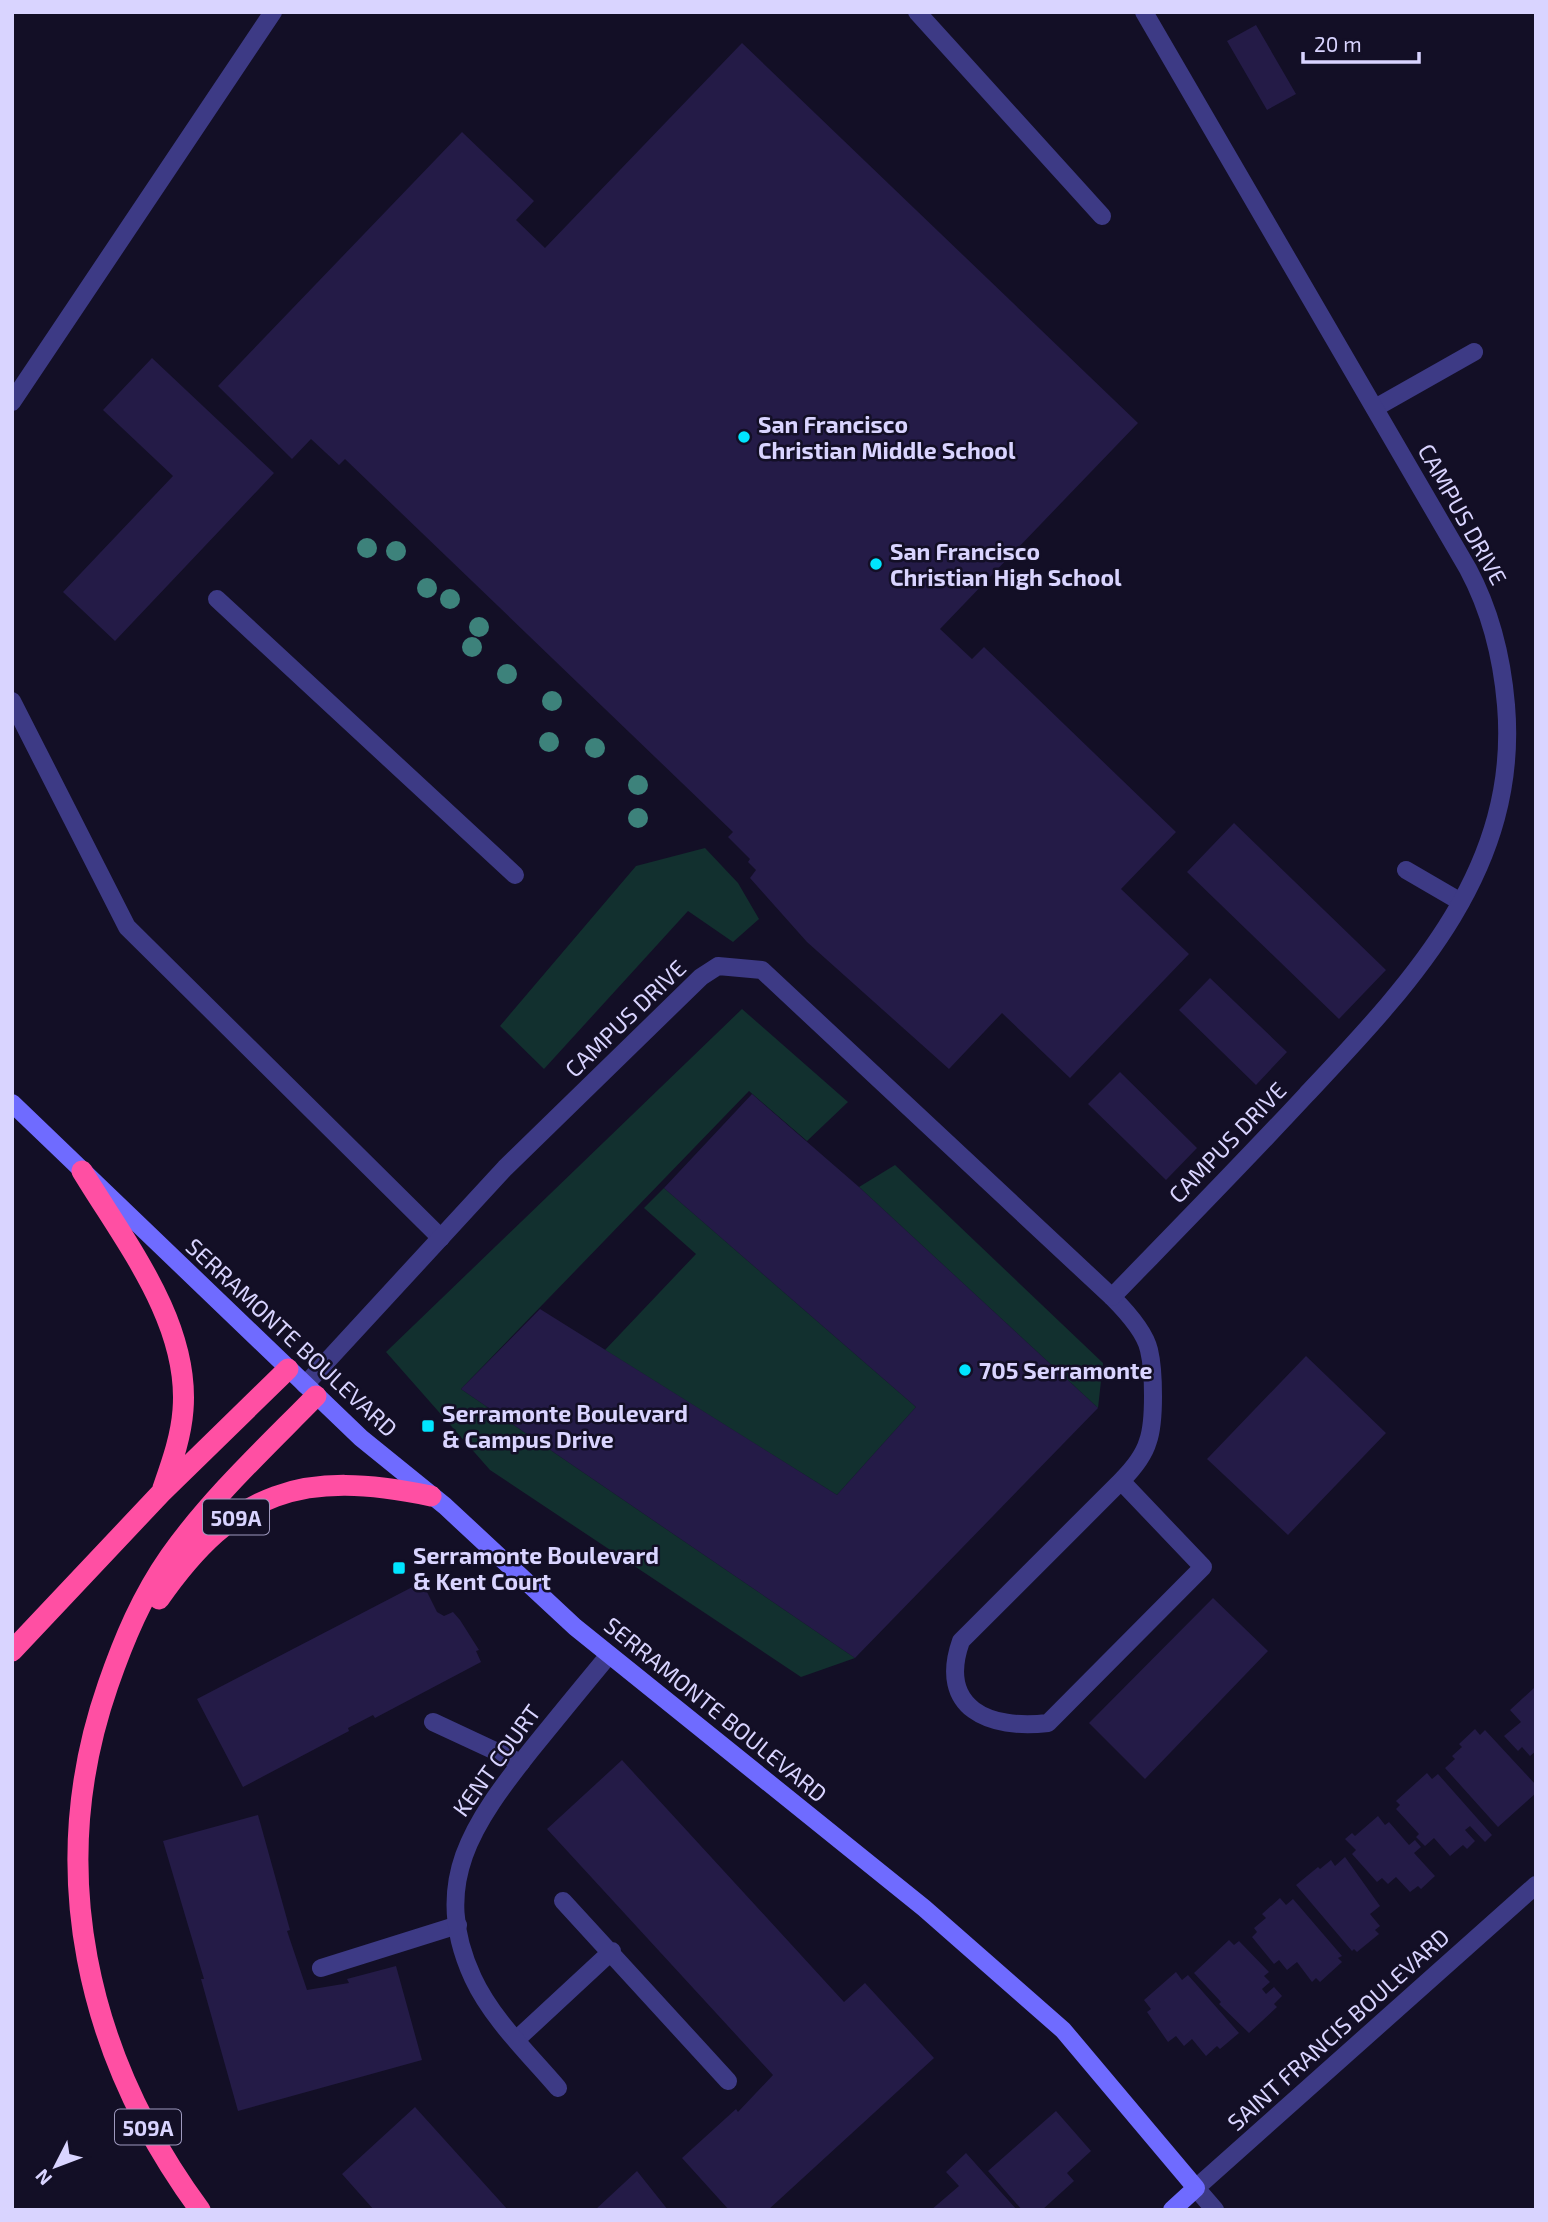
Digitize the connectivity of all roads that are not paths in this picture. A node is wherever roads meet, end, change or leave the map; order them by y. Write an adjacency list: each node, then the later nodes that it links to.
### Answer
1 (273, 12): 6 (street)
2 (917, 12): 4 (street)
3 (1146, 12): 7 (street, CAMPUS DRIVE)
4 (1102, 216)
5 (1474, 352): 7 (street)
6 (12, 402)
7 (1375, 408): 12 (street, CAMPUS DRIVE)
8 (217, 599): 11 (street)
9 (12, 701): 15 (street)
10 (1406, 870): 12 (street)
11 (515, 875)
12 (1461, 902): 16 (street, CAMPUS DRIVE)
13 (12, 1103): 14 (street, SERRAMONTE BOULEVARD)
14 (82, 1171): 17 (street, SERRAMONTE BOULEVARD); 20 (highway)
15 (441, 1238): 16 (street, CAMPUS DRIVE); 18 (street, CAMPUS DRIVE)
16 (1112, 1297): 19 (street)
17 (288, 1369): 18 (street, SERRAMONTE BOULEVARD); 20 (highway)
18 (310, 1391): 21 (street, SERRAMONTE BOULEVARD); 24 (highway, 509A)
19 (1121, 1481): 19 (street)
20 (161, 1493): 22 (highway)
21 (431, 1496): 23 (street, SERRAMONTE BOULEVARD); 24 (highway, 509A)
22 (12, 1651)
23 (609, 1654): 26 (street, KENT COURT); 35 (street, SERRAMONTE BOULEVARD)
24 (112, 1675): 36 (highway, 509A)
25 (433, 1722): 26 (street)
26 (521, 1763): 29 (street, KENT COURT)
27 (1536, 1885): 35 (street, SAINT FRANCIS BOULEVARD)
28 (563, 1901): 30 (street)
29 (458, 1925): 31 (street); 32 (street, KENT COURT)
30 (612, 1951): 32 (street); 33 (street)
31 (321, 1968)
32 (517, 2039): 34 (street, KENT COURT)
33 (728, 2081)
34 (558, 2088)
35 (1196, 2188): 37 (street, SAINT FRANCIS BOULEVARD); 38 (street)
36 (200, 2210)
37 (1172, 2210)
38 (1216, 2210)

